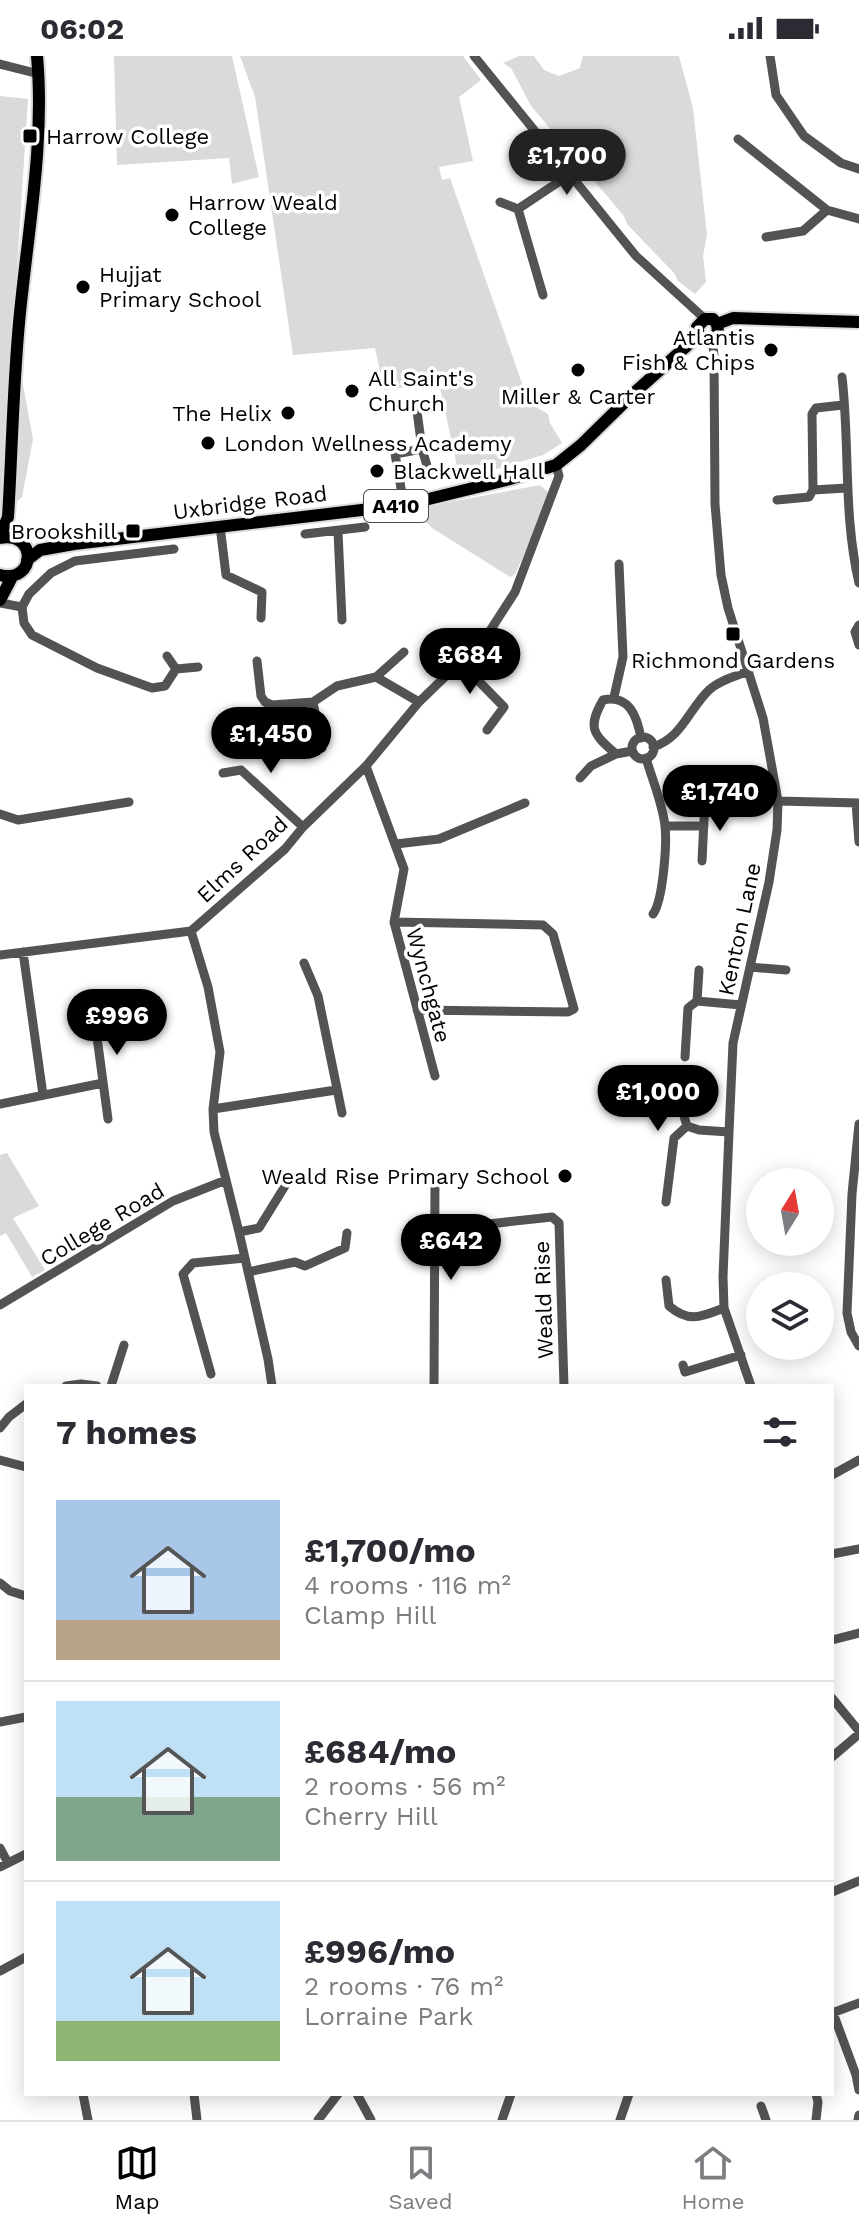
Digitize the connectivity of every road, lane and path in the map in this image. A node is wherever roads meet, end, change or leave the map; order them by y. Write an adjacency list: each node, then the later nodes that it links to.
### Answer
1 (37, 56): 5 (main road)
2 (474, 56): 8 (street)
3 (770, 56): 7 (street)
4 (0, 64): 5 (street)
5 (39, 74): 36 (main road)
6 (738, 139): 11 (street)
7 (859, 169)
8 (569, 175): 10 (street); 15 (street)
9 (500, 202): 10 (street)
10 (518, 209): 14 (street)
11 (827, 210): 12 (street); 13 (street)
12 (859, 219)
13 (766, 237)
14 (543, 295)
15 (705, 319): 17 (main road); 18 (main road)
16 (859, 322): 17 (main road)
17 (717, 324): 19 (main road)
18 (699, 335): 19 (main road); 24 (main road, Uxbridge Road / A410)
19 (712, 339): 55 (street, Kenton Lane)
20 (842, 377): 21 (street)
21 (843, 405): 26 (street); 27 (street)
22 (417, 411): 23 (street)
23 (422, 449): 25 (street); 29 (street)
24 (556, 465): 29 (main road, Uxbridge Road / A410); 52 (street, Elms Road)
25 (428, 469)
26 (847, 488): 27 (street); 42 (street)
27 (813, 490): 28 (street)
28 (777, 500)
29 (404, 505): 30 (main road, Uxbridge Road / A410)
30 (345, 511): 31 (main road, Uxbridge Road / A410); 33 (street)
31 (220, 526): 34 (main road, Uxbridge Road / A410); 45 (street)
32 (365, 527): 33 (street)
33 (343, 531): 35 (street); 46 (street)
34 (163, 533): 38 (main road, Uxbridge Road / A410); 44 (street)
35 (305, 534)
36 (5, 537): 37 (main road)
37 (25, 546): 38 (main road, Uxbridge Road / A410); 39 (main road)
38 (40, 550): 39 (main road, Uxbridge Road / A410)
39 (27, 560): 41 (main road, Uxbridge Road)
40 (619, 564): 57 (street)
41 (6, 576): 43 (main road, Uxbridge Road)
42 (859, 583)
43 (0, 601): 44 (street)
44 (22, 607): 54 (street)
45 (261, 618)
46 (342, 620)
47 (859, 625): 48 (street)
48 (859, 645)
49 (404, 652): 56 (street)
50 (167, 656): 54 (street)
51 (257, 661): 58 (street)
52 (459, 661): 59 (street, Elms Road); 60 (street)
53 (198, 667): 54 (street)
54 (176, 669)
55 (749, 671): 62 (street); 71 (street, Kenton Lane)
56 (376, 677): 58 (street); 59 (street)
57 (614, 697): 61 (street); 65 (street)
58 (313, 702): 63 (street)
59 (419, 702): 67 (street, Elms Road)
60 (487, 730)
61 (641, 738): 62 (street); 64 (street)
62 (653, 747): 66 (street)
63 (322, 748)
64 (632, 751): 65 (street); 66 (street)
65 (616, 754): 69 (street)
66 (646, 758): 76 (street)
67 (366, 766): 78 (street, Elms Road); 80 (street, Wynchgate)
68 (223, 773): 78 (street)
69 (580, 778)
70 (719, 791): 77 (street)
71 (778, 801): 74 (street); 88 (street, Kenton Lane)
72 (129, 802): 75 (street)
73 (525, 803): 80 (street)
74 (858, 803): 79 (street)
75 (0, 814)
76 (665, 826): 77 (street); 82 (street)
77 (704, 826): 81 (street)
78 (303, 827): 84 (street, Elms Road)
79 (859, 842)
80 (396, 844): 83 (street, Wynchgate)
81 (702, 861)
82 (653, 914)
83 (394, 922): 94 (street, Wynchgate); 94 (street)
84 (191, 931): 85 (street, Elms Road); 104 (street)
85 (23, 952): 86 (street, Elms Road); 102 (street)
86 (0, 955)
87 (304, 963): 101 (street)
88 (750, 967): 90 (street); 93 (street, Kenton Lane)
89 (699, 970): 92 (street)
90 (786, 970)
91 (92, 1000): 96 (street)
92 (697, 1001): 93 (street); 97 (street)
93 (741, 1005): 109 (street, Kenton Lane)
94 (417, 1010): 99 (street, Wynchgate)
95 (130, 1026): 96 (street)
96 (97, 1032): 100 (street)
97 (685, 1057)
98 (685, 1070): 108 (street)
99 (435, 1076)
100 (103, 1083): 102 (street); 106 (street)
101 (336, 1090): 104 (street); 105 (street)
102 (43, 1095): 103 (street)
103 (0, 1104)
104 (213, 1109): 111 (street)
105 (342, 1113)
106 (108, 1119)
107 (859, 1124): 113 (street)
108 (687, 1126): 109 (street); 114 (street)
109 (729, 1132): 122 (street, Kenton Lane)
110 (435, 1179): 115 (street)
111 (226, 1180): 116 (street); 121 (street, College Road)
112 (285, 1186): 116 (street)
113 (855, 1194): 124 (street)
114 (666, 1202)
115 (434, 1230): 130 (street); 131 (street, Weald Rise)
116 (239, 1232): 118 (street)
117 (347, 1233): 119 (street)
118 (245, 1258): 119 (street); 127 (street)
119 (248, 1272): 129 (street)
120 (666, 1280): 122 (street)
121 (0, 1305)
122 (724, 1308): 125 (street, Kenton Lane)
123 (124, 1345): 128 (street)
124 (859, 1346)
125 (741, 1355): 126 (street); 132 (street, Kenton Lane)
126 (683, 1365)
127 (211, 1374)
128 (112, 1384)
129 (272, 1384)
130 (434, 1384)
131 (564, 1384)
132 (750, 1384)
133 (24, 1406): 134 (street)
134 (0, 1428)
135 (0, 1460): 137 (street)
136 (859, 1460): 138 (street)
137 (24, 1466)
138 (834, 1474)
139 (859, 1549): 140 (street)
140 (834, 1554)
141 (0, 1583): 142 (street)
142 (5, 1592)
143 (859, 1633): 144 (street)
144 (834, 1639)
145 (834, 1701): 148 (street)
146 (24, 1717): 147 (street)
147 (0, 1722)
148 (859, 1732): 149 (street)
149 (834, 1755)
150 (0, 1848): 152 (street)
151 (24, 1855): 152 (street)
152 (4, 1865)
153 (859, 1881): 154 (street)
154 (834, 1891)
155 (24, 1958): 156 (street)
156 (0, 1971)
157 (859, 2003): 158 (street)
158 (834, 2013)
159 (834, 2016): 160 (street)
160 (859, 2090)
161 (83, 2096): 169 (street)
162 (194, 2096): 170 (street)
163 (336, 2096): 171 (street)
164 (358, 2096): 172 (street)
165 (510, 2096): 173 (street)
166 (628, 2096): 174 (street)
167 (816, 2096): 176 (street)
168 (761, 2106): 175 (street)
169 (88, 2120)
170 (197, 2120)
171 (318, 2120)
172 (371, 2120)
173 (502, 2120)
174 (620, 2120)
175 (766, 2120)
176 (816, 2120)

